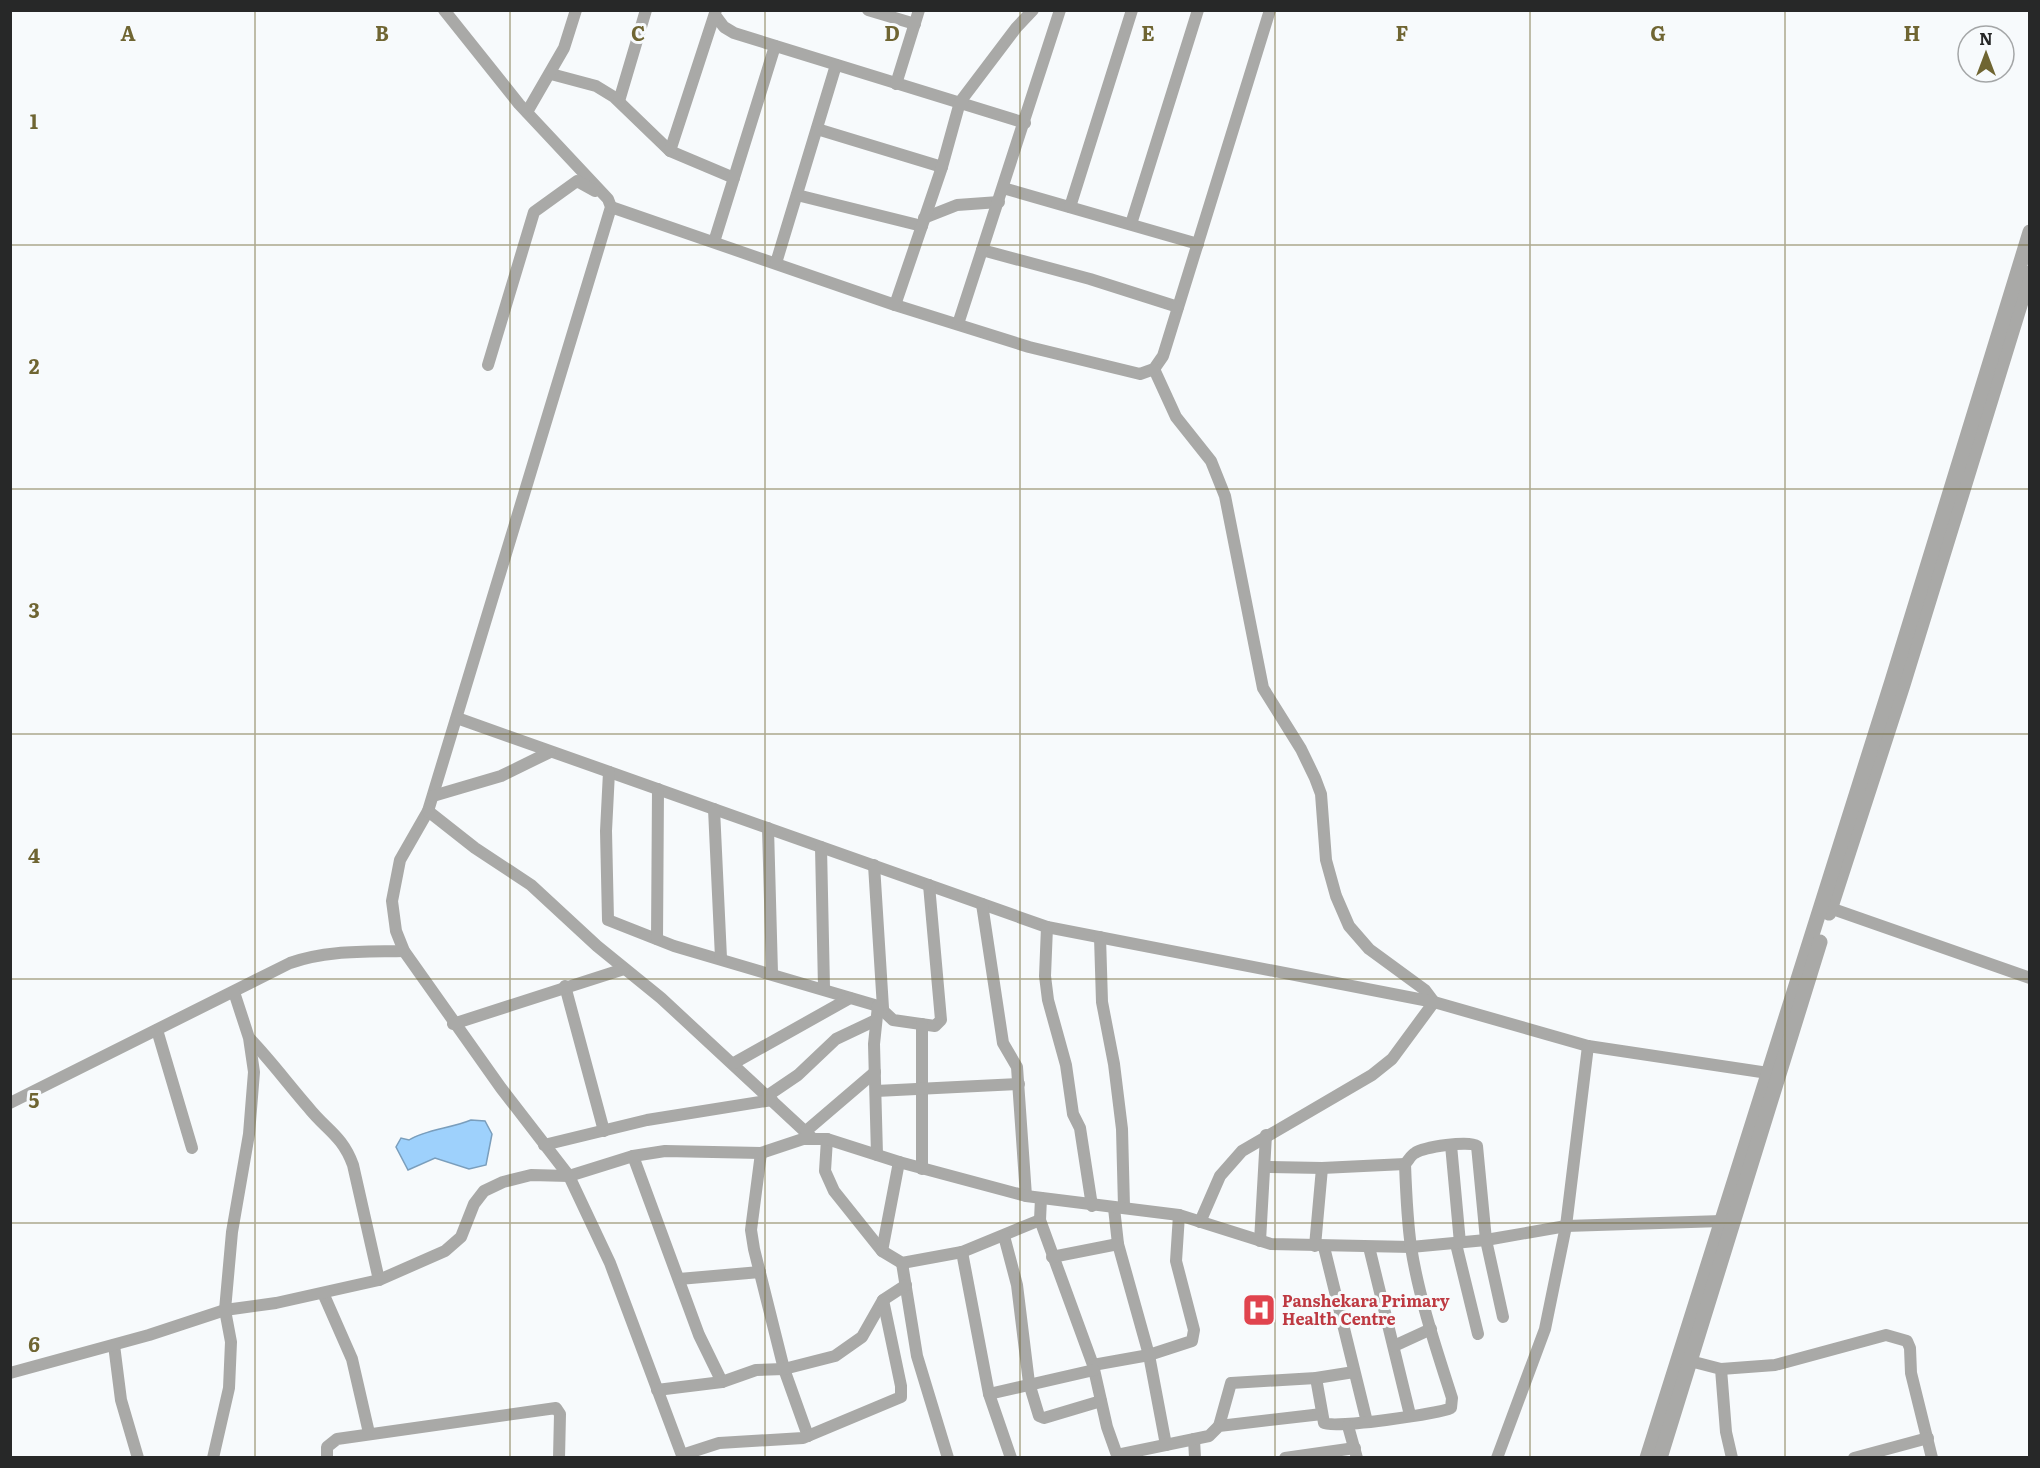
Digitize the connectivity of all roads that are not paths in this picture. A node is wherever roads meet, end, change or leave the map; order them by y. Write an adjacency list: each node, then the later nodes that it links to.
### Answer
1 (444, 10): 19 (street)
2 (576, 10): 15 (street)
3 (646, 10): 17 (street)
4 (868, 10): 12 (street)
5 (920, 10): 12 (street)
6 (1033, 10): 18 (street)
7 (1060, 10): 20 (street)
8 (1132, 10): 30 (street)
9 (1198, 10): 32 (street)
10 (1270, 10): 35 (street)
11 (716, 13): 13 (street); 22 (street)
12 (915, 24): 16 (street)
13 (775, 46): 14 (street); 24 (street)
14 (836, 65): 16 (street); 21 (street)
15 (550, 74): 17 (street); 19 (street)
16 (896, 84): 18 (street)
17 (619, 101): 22 (street)
18 (960, 102): 20 (street); 23 (street)
19 (527, 112): 26 (street)
20 (1025, 123): 25 (street)
21 (817, 129): 23 (street); 27 (street)
22 (670, 151): 24 (street)
23 (942, 167): 31 (street)
24 (734, 178): 34 (street)
25 (1003, 188): 28 (street); 30 (street)
26 (605, 195): 29 (street); 42 (street)
27 (796, 195): 31 (street); 37 (street)
28 (999, 202): 31 (street); 36 (street)
29 (612, 207): 34 (street); 44 (street)
30 (1070, 207): 32 (street)
31 (923, 222): 39 (street)
32 (1131, 224): 35 (street)
33 (2030, 232): 71 (street)
34 (714, 243): 37 (street)
35 (1198, 244): 40 (street)
36 (982, 250): 40 (street); 41 (street)
37 (776, 263): 39 (street)
38 (2030, 273): 56 (street)
39 (895, 305): 41 (street)
40 (1178, 307): 43 (street)
41 (958, 324): 43 (street)
42 (489, 365)
43 (1154, 369): 69 (street)
44 (457, 718): 45 (street); 48 (street)
45 (550, 752): 46 (street); 48 (street)
46 (609, 772): 47 (street); 59 (street)
47 (658, 789): 49 (street); 59 (street)
48 (433, 796): 50 (street)
49 (714, 809): 51 (street); 61 (street)
50 (428, 812): 60 (street); 62 (street)
51 (768, 828): 52 (street); 63 (street)
52 (821, 847): 53 (street); 66 (street)
53 (874, 865): 54 (street); 70 (street)
54 (929, 885): 55 (street); 74 (street)
55 (982, 904): 57 (street); 81 (street)
56 (1830, 908): 64 (street); 71 (street)
57 (1047, 927): 58 (street); 104 (street)
58 (1100, 937): 69 (street); 105 (street)
59 (657, 939): 61 (street)
60 (404, 951): 67 (street); 73 (street)
61 (721, 958): 63 (street)
62 (624, 969): 65 (street); 78 (street)
63 (772, 973): 66 (street)
64 (2030, 978)
65 (565, 986): 73 (street); 86 (street)
66 (824, 988): 68 (street)
67 (234, 992): 75 (street); 76 (street)
68 (850, 998): 70 (street); 78 (street)
69 (1434, 1002): 77 (street); 88 (street)
70 (880, 1007): 72 (street); 74 (street)
71 (1791, 1017): 80 (street); 136 (street)
72 (876, 1020): 79 (street); 84 (street)
73 (453, 1024): 90 (street)
74 (922, 1024): 82 (street)
75 (157, 1030): 85 (street); 92 (street)
76 (249, 1038): 124 (street); 129 (street)
77 (1588, 1046): 80 (street); 110 (street)
78 (734, 1063): 84 (street)
79 (875, 1072): 83 (street); 87 (street)
80 (1768, 1073): 108 (street)
81 (1019, 1084): 82 (street); 102 (street)
82 (923, 1090): 83 (street); 100 (street)
83 (876, 1091): 94 (street)
84 (770, 1098): 86 (street); 87 (street)
85 (10, 1103)
86 (604, 1131): 90 (street)
87 (809, 1134): 89 (street); 93 (street)
88 (1266, 1135): 98 (street); 109 (street)
89 (827, 1139): 94 (street); 119 (street)
90 (544, 1145): 101 (street)
91 (1451, 1145): 97 (street); 112 (street); 114 (street)
92 (192, 1148)
93 (761, 1154): 95 (street); 123 (street)
94 (878, 1155): 96 (street)
95 (633, 1156): 101 (street); 125 (street)
96 (899, 1162): 100 (street); 119 (street)
97 (1405, 1164): 99 (street); 118 (street)
98 (1264, 1167): 99 (street); 113 (street)
99 (1322, 1168): 116 (street)
100 (922, 1169): 102 (street)
101 (569, 1176): 124 (street); 145 (street)
102 (1026, 1196): 103 (street)
103 (1041, 1198): 104 (street); 107 (street)
104 (1092, 1206): 105 (street)
105 (1119, 1208): 106 (street); 115 (street)
106 (1179, 1215): 109 (street); 135 (street)
107 (1040, 1220): 111 (street); 121 (street)
108 (1722, 1221): 110 (street); 171 (street)
109 (1200, 1222): 113 (street)
110 (1566, 1226): 112 (street); 170 (street)
111 (1004, 1236): 120 (street); 144 (street)
112 (1486, 1240): 114 (street); 130 (street)
113 (1260, 1241): 116 (street)
114 (1458, 1243): 118 (street); 132 (street)
115 (1118, 1244): 121 (street); 135 (street)
116 (1320, 1246): 117 (street); 140 (street)
117 (1369, 1247): 118 (street); 134 (street)
118 (1411, 1247): 131 (street)
119 (882, 1251): 122 (street)
120 (962, 1252): 122 (street); 146 (street)
121 (1052, 1257): 137 (street)
122 (902, 1263): 126 (street)
123 (760, 1272): 125 (street); 138 (street)
124 (379, 1280): 127 (street)
125 (679, 1280): 143 (street)
126 (906, 1285): 128 (street); 166 (street)
127 (323, 1293): 129 (street); 153 (street)
128 (883, 1300): 138 (street); 154 (street)
129 (225, 1310): 133 (street); 164 (street)
130 (1503, 1317)
131 (1431, 1329): 134 (street); 149 (street)
132 (1478, 1334)
133 (114, 1345): 141 (street); 163 (street)
134 (1394, 1346): 149 (street)
135 (1149, 1355): 137 (street); 157 (street)
136 (1690, 1360): 139 (street); 172 (street)
137 (1093, 1367): 144 (street); 147 (street)
138 (784, 1369): 143 (street); 154 (street)
139 (1721, 1369): 155 (street); 173 (street)
140 (1354, 1372): 142 (street); 150 (street)
141 (10, 1373)
142 (1316, 1378): 148 (street); 151 (street)
143 (722, 1382): 145 (street)
144 (1029, 1383): 146 (street); 147 (street)
145 (657, 1390): 159 (street)
146 (989, 1394): 167 (street)
147 (1101, 1401): 160 (street)
148 (1322, 1414): 151 (street); 152 (street)
149 (1410, 1415): 150 (street)
150 (1367, 1422): 152 (street)
151 (1218, 1426): 156 (street)
152 (1348, 1426): 158 (street)
153 (369, 1433): 162 (street); 165 (street)
154 (808, 1436): 159 (street)
155 (1928, 1438): 174 (street); 175 (street)
156 (1194, 1439): 157 (street); 168 (street)
157 (1166, 1445): 160 (street)
158 (1356, 1453): 161 (street)
159 (682, 1456)
160 (1118, 1456)
161 (1307, 1456): 169 (street)
162 (325, 1457)
163 (138, 1458)
164 (213, 1458)
165 (559, 1458)
166 (948, 1458)
167 (1011, 1458)
168 (1196, 1458)
169 (1285, 1458)
170 (1497, 1458)
171 (1647, 1458)
172 (1660, 1458)
173 (1732, 1458)
174 (1854, 1458)
175 (1932, 1458)

